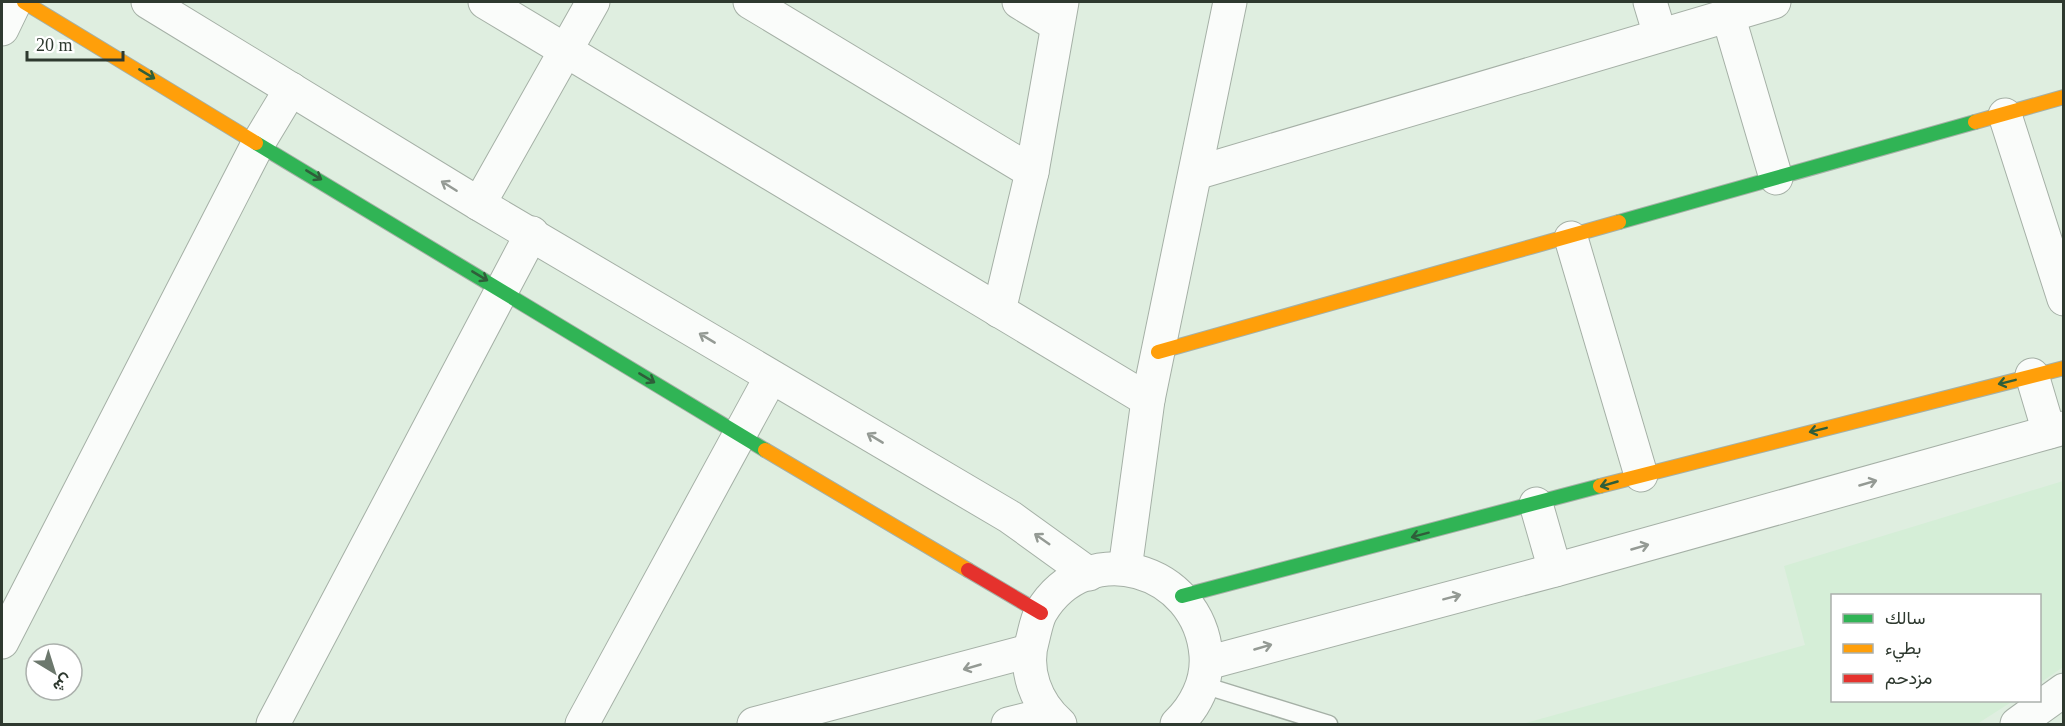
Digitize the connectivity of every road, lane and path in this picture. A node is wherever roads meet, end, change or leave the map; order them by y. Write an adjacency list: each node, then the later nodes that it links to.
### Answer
1 (15, 2): 13 (street)
2 (24, 2): 19 (street, one-way to 19)
3 (148, 2): 16 (street)
4 (485, 2): 15 (street)
5 (593, 2): 15 (street)
6 (750, 2): 20 (street)
7 (1019, 2): 11 (street)
8 (1230, 2): 21 (street)
9 (1650, 2): 14 (street)
10 (1774, 2): 12 (street)
11 (1060, 13): 20 (street)
12 (1728, 15): 14 (street); 22 (street)
13 (2, 29)
14 (1660, 35): 21 (street)
15 (566, 49): 23 (street); 28 (street)
16 (291, 89): 19 (street); 23 (street, one-way to 16)
17 (2064, 97): 18 (street)
18 (2005, 115): 22 (street); 27 (street)
19 (260, 142): 26 (street, one-way to 26); 43 (street)
20 (1032, 172): 28 (street)
21 (1196, 173): 29 (street)
22 (1776, 178): 25 (street)
23 (479, 204): 24 (street)
24 (532, 233): 26 (street); 32 (street, one-way to 24)
25 (1571, 238): 29 (street); 36 (street)
26 (502, 290): 35 (street, one-way to 35); 48 (street)
27 (2064, 298)
28 (999, 310): 33 (street)
29 (1158, 352): 33 (street)
30 (2064, 368): 31 (street)
31 (2032, 375): 34 (street); 36 (street, one-way to 36)
32 (771, 377): 35 (street); 40 (street, one-way to 32)
33 (1148, 400): 38 (street)
34 (2056, 430): 39 (street, one-way to 34)
35 (739, 435): 42 (street); 49 (street)
36 (1641, 475): 37 (street, one-way to 37)
37 (1536, 504): 39 (street); 41 (street, one-way to 41)
38 (1125, 569): 40 (street); 41 (street)
39 (1555, 570): 46 (street, one-way to 39)
40 (1089, 574): 42 (street)
41 (1182, 596): 46 (street)
42 (1041, 613): 44 (street)
43 (2, 642)
44 (1029, 651): 47 (street); 50 (street, one-way to 50)
45 (2064, 690): 53 (street)
46 (1197, 700): 52 (lane)
47 (1054, 719): 51 (street)
48 (273, 724)
49 (582, 724)
50 (754, 724)
51 (1008, 724)
52 (1329, 724)
53 (2017, 724)

